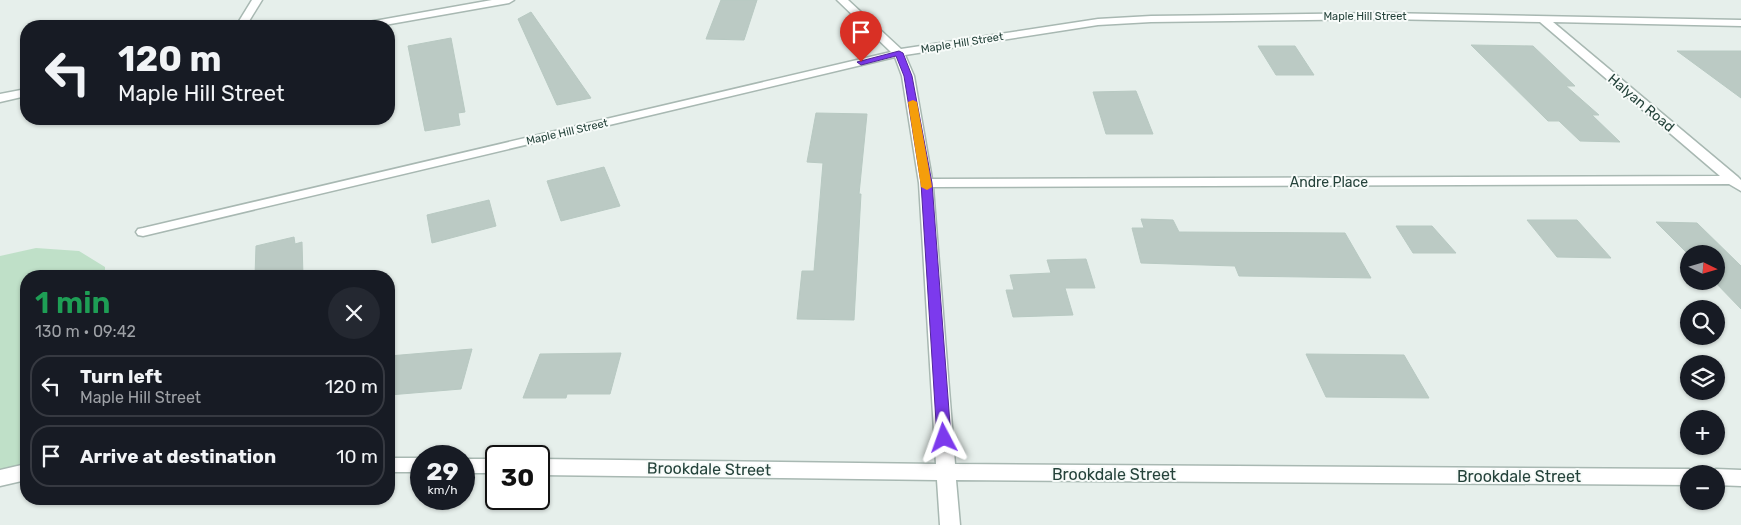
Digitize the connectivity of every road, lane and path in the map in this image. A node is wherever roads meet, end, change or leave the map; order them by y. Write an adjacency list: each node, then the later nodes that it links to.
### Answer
1 (257, 0): 5 (street)
2 (509, 0): 6 (street)
3 (842, 0): 8 (street)
4 (1541, 18): 7 (street, Maple Hill Street); 8 (street, Maple Hill Street); 12 (street, Halyan Road)
5 (245, 20)
6 (395, 20)
7 (1741, 23)
8 (899, 53): 11 (street); 13 (street, Maple Hill Street)
9 (20, 94): 10 (street)
10 (0, 98)
11 (926, 183): 12 (street, Andre Place); 17 (street)
12 (1737, 183)
13 (143, 232)
14 (395, 465): 15 (street)
15 (410, 465)
16 (550, 467): 17 (street, Brookdale Street)
17 (947, 472): 19 (street, Brookdale Street); 23 (street)
18 (20, 473): 20 (street)
19 (1680, 477)
20 (0, 478)
21 (1725, 478): 22 (street)
22 (1741, 478)
23 (950, 525)

